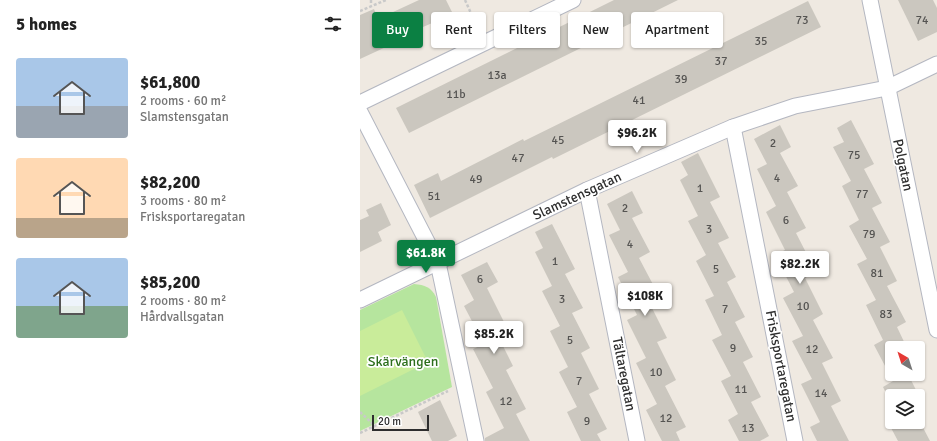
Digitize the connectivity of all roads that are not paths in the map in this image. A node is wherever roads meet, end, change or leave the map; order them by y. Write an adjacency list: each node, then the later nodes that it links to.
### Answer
1 (573, 0): 5 (street)
2 (870, 0): 4 (street, Polgatan)
3 (937, 64): 4 (street, Slamstensgatan)
4 (887, 88): 7 (street, Slamstensgatan); 11 (street, Polgatan)
5 (360, 103)
6 (360, 112): 9 (street)
7 (733, 127): 8 (street, Slamstensgatan); 14 (street, Frisksportaregatan)
8 (587, 190): 9 (street, Slamstensgatan); 13 (street, Tältaregatan)
9 (438, 263): 10 (street, Slamstensgatan); 12 (street)
10 (360, 300)
11 (937, 330)
12 (476, 441)
13 (637, 441)
14 (795, 441)

